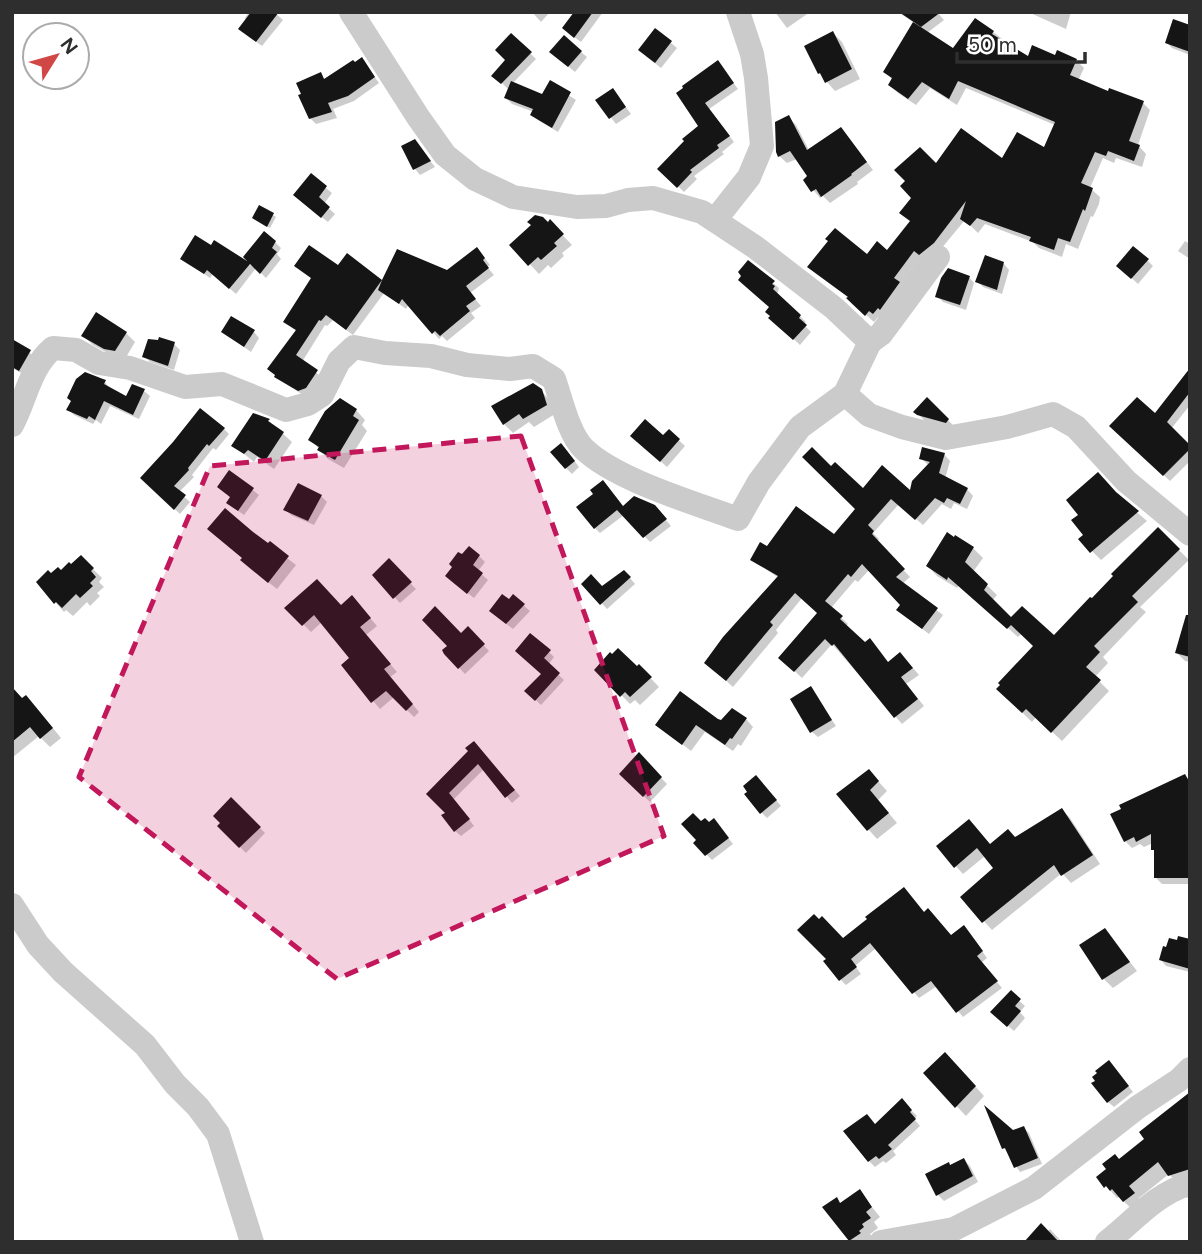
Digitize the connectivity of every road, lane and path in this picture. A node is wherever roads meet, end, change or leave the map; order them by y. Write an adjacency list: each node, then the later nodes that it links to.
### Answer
1 (351, 12): 3 (street)
2 (738, 12): 3 (street)
3 (715, 220): 5 (street)
4 (937, 257): 5 (street)
5 (870, 342): 6 (street)
6 (845, 394): 7 (street); 8 (street)
7 (12, 425)
8 (1190, 534)
9 (12, 905): 12 (street)
10 (1190, 1069): 13 (street)
11 (1190, 1186): 14 (street)
12 (252, 1242)
13 (881, 1242)
14 (1107, 1242)

